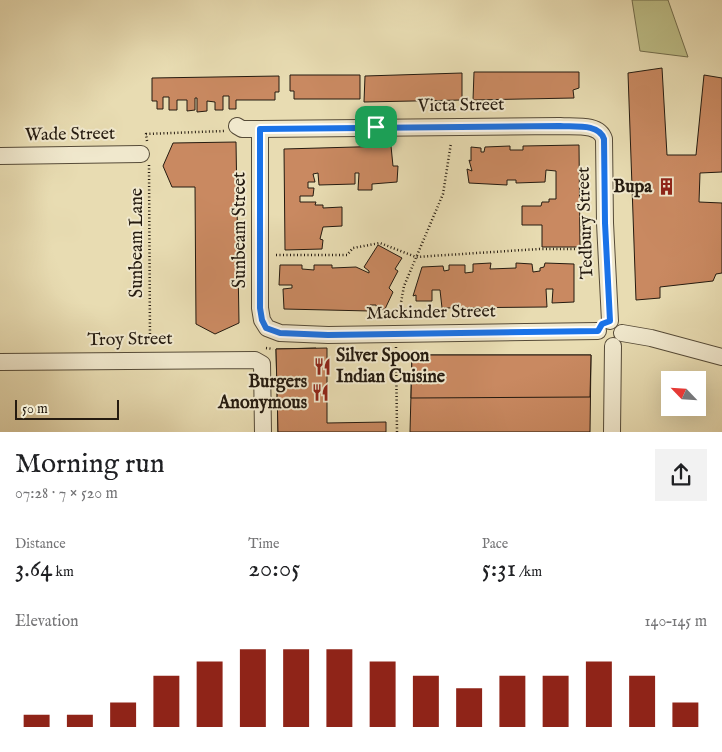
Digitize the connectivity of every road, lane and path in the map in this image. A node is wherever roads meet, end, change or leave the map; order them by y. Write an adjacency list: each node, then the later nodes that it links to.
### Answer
1 (596, 128): 3 (street, Victa Street); 11 (street, Tedbury Street)
2 (234, 129): 3 (street, Victa Street); 4 (path)
3 (260, 129): 12 (street, Sunbeam Street)
4 (146, 134)
5 (451, 142): 10 (path)
6 (141, 154): 7 (street, Wade Street); 15 (path, Sunbeam Lane)
7 (0, 156)
8 (593, 249): 10 (path)
9 (276, 255): 10 (path)
10 (416, 258): 13 (path)
11 (604, 326): 13 (street, Mackinder Street); 14 (street); 14 (street)
12 (266, 328): 13 (street, Mackinder Street)
13 (396, 333): 19 (path)
14 (617, 340): 16 (street); 20 (street)
15 (150, 341)
16 (722, 357)
17 (0, 362): 18 (street, Troy Street)
18 (262, 432)
19 (397, 432)
20 (612, 432)

